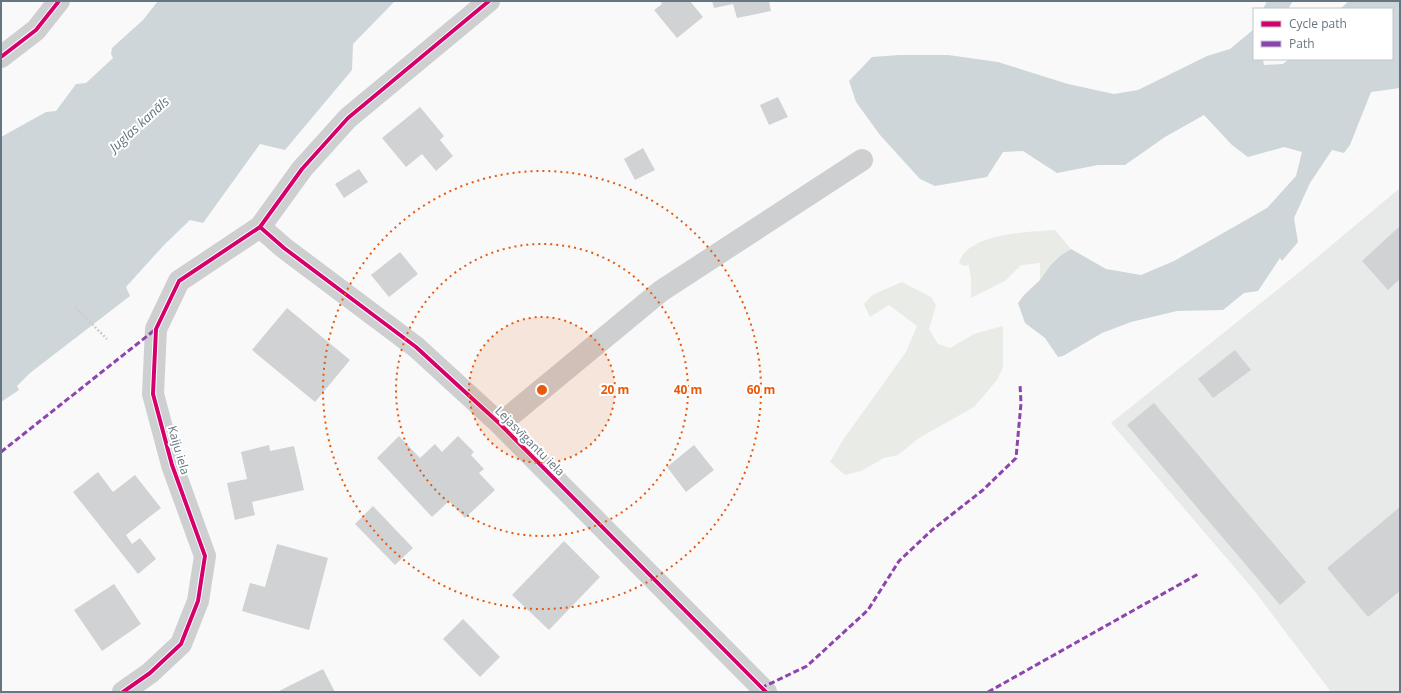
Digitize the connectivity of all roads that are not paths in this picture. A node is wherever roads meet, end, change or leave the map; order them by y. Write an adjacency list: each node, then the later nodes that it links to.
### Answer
1 (59, 1): 3 (street)
2 (489, 1): 5 (street)
3 (1, 57)
4 (862, 160): 6 (street)
5 (260, 227): 6 (street, Lejasvīgantu iela); 7 (street, Kaiju iela)
6 (500, 424): 8 (street, Lejasvīgantu iela)
7 (123, 692)
8 (766, 692)

